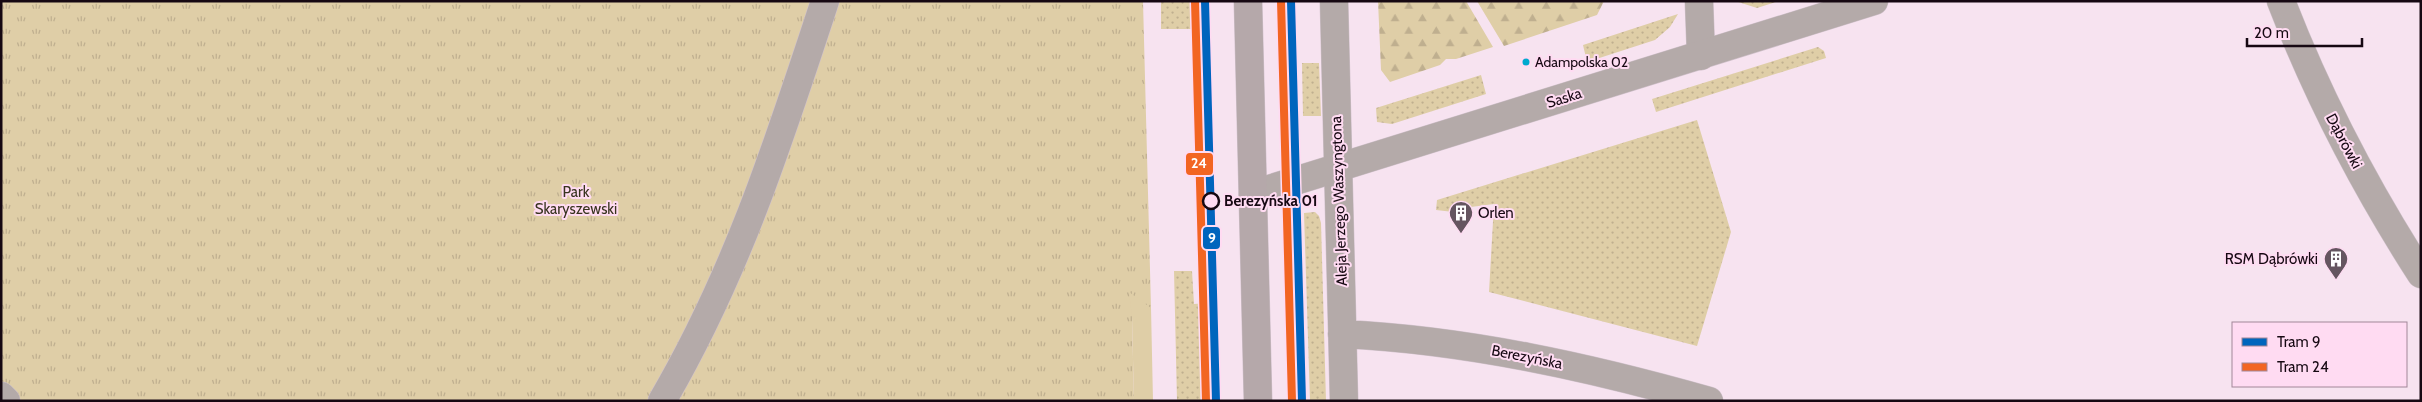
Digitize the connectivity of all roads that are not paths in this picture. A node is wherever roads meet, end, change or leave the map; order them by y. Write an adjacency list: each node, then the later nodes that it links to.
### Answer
1 (825, 1): 14 (street)
2 (1248, 1): 9 (main road)
3 (1334, 1): 8 (street, Aleja Jerzego Waszyngtona)
4 (1699, 1): 7 (street)
5 (1874, 1): 7 (street, Saska)
6 (2281, 1): 10 (street, Dąbrówki)
7 (1701, 56): 8 (street, Saska)
8 (1338, 168): 9 (street, Saska); 11 (street, Aleja Jerzego Waszyngtona)
9 (1253, 194): 15 (main road)
10 (2421, 274)
11 (1342, 334): 16 (street, Aleja Jerzego Waszyngtona); 17 (street, Berezyńska)
12 (1, 396): 13 (street)
13 (6, 401)
14 (662, 401)
15 (1258, 401)
16 (1344, 401)
17 (1709, 401)

